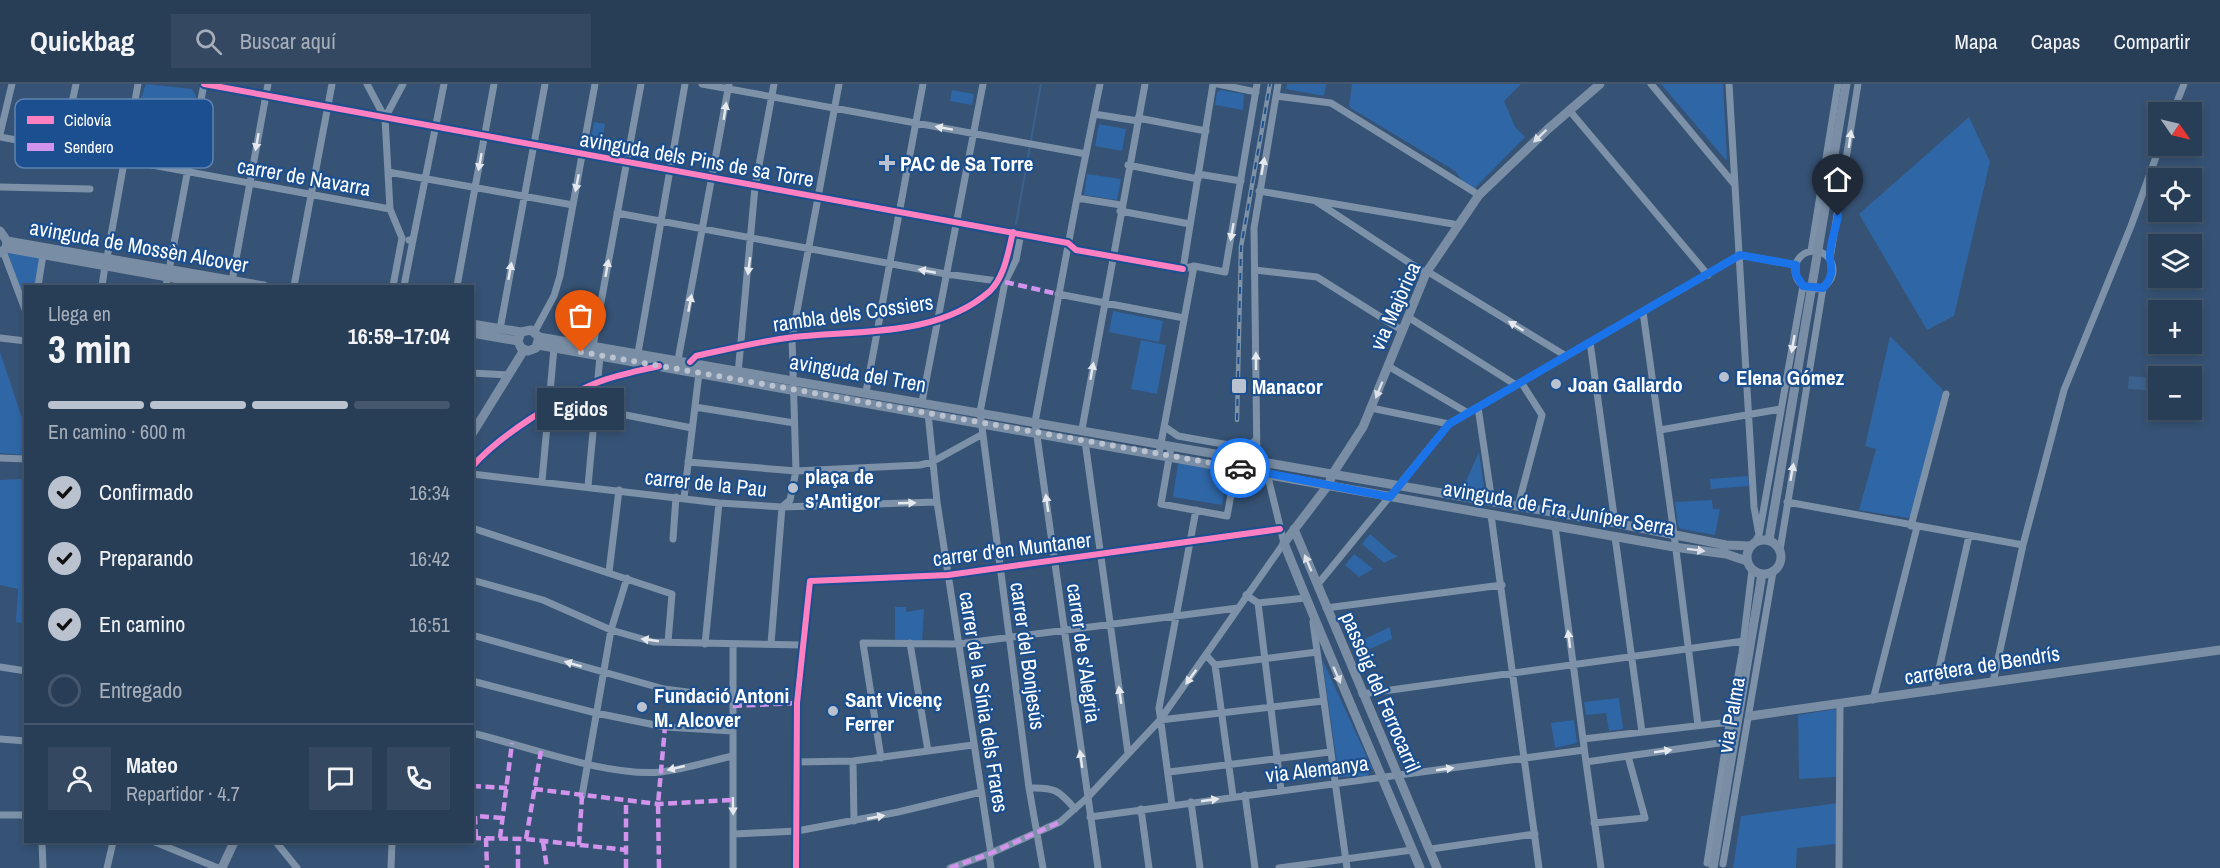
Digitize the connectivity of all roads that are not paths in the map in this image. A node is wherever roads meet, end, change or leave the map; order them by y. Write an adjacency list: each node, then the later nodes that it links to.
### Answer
1 (12, 84): 51 (street)
2 (76, 84): 37 (street)
3 (138, 84): 38 (street)
4 (204, 84): 34 (street, avinguda dels Pins de sa Torre); 39 (street)
5 (268, 84): 34 (street)
6 (332, 84): 41 (street)
7 (366, 84): 45 (street)
8 (403, 84): 45 (street)
9 (444, 84): 48 (street)
10 (494, 84): 52 (street)
11 (545, 84): 54 (street)
12 (595, 84): 56 (street)
13 (641, 84): 58 (street)
14 (685, 84): 63 (street)
15 (702, 84): 32 (street)
16 (774, 84): 35 (street)
17 (839, 84): 42 (street)
18 (923, 84): 47 (street)
19 (982, 84): 50 (street)
20 (1100, 84): 44 (street)
21 (1145, 84): 46 (street)
22 (1213, 84): 49 (street)
23 (1218, 84): 33 (street)
24 (1278, 84): 36 (street)
25 (1600, 84): 43 (main road, via Majòrica)
26 (1651, 84): 71 (street)
27 (1729, 84): 71 (street)
28 (1838, 84): 101 (street)
29 (1846, 84): 101 (main road)
30 (1858, 84): 105 (street, one-way to 30)
31 (2184, 84): 40 (street)
32 (729, 87): 35 (street); 68 (street, one-way to 32)
33 (1257, 88): 69 (street)
34 (266, 96): 41 (street, avinguda dels Pins de sa Torre); 70 (street, one-way to 70)
35 (772, 96): 42 (street); 74 (street)
36 (1276, 96): 76 (street, one-way to 36); 78 (street)
37 (73, 99)
38 (135, 99)
39 (201, 99)
40 (2177, 102)
41 (328, 107): 45 (street, avinguda dels Pins de sa Torre); 77 (street)
42 (835, 108): 47 (street); 80 (street)
43 (1569, 110): 78 (main road, via Majòrica, one-way to 78); 114 (street)
44 (1094, 114): 46 (street); 55 (street)
45 (385, 118): 48 (street, avinguda dels Pins de sa Torre); 64 (street)
46 (1138, 119): 49 (street); 59 (street)
47 (916, 123): 50 (street, one-way to 47); 86 (street)
48 (436, 128): 52 (street, avinguda dels Pins de sa Torre); 67 (street)
49 (1206, 131): 66 (street)
50 (973, 133): 55 (street); 88 (street)
51 (0, 136): 53 (street, carrer de Navarra)
52 (484, 136): 54 (street, avinguda dels Pins de sa Torre); 73 (street, one-way to 73)
53 (15, 139)
54 (534, 146): 56 (street, avinguda dels Pins de sa Torre); 79 (street)
55 (1086, 154): 81 (street)
56 (582, 155): 58 (street, avinguda dels Pins de sa Torre); 83 (street, one-way to 83)
57 (2156, 156): 223 (street)
58 (627, 163): 63 (street, avinguda dels Pins de sa Torre); 87 (street)
59 (1128, 165): 66 (street); 84 (street)
60 (123, 168): 106 (street)
61 (158, 168): 65 (street, carrer de Navarra)
62 (188, 168): 65 (street)
63 (669, 170): 68 (street, avinguda dels Pins de sa Torre); 89 (street)
64 (388, 172): 67 (street); 85 (street)
65 (187, 173): 70 (street, carrer de Navarra); 115 (street)
66 (1198, 177): 69 (street); 90 (street)
67 (427, 178): 73 (street); 97 (street)
68 (714, 179): 74 (street, avinguda dels Pins de sa Torre); 92 (street)
69 (1241, 181): 109 (street, one-way to 109)
70 (249, 184): 77 (street, carrer de Navarra); 116 (street)
71 (1736, 185): 103 (street)
72 (0, 187): 75 (street)
73 (475, 187): 79 (street); 125 (street)
74 (755, 187): 80 (street, avinguda dels Pins de sa Torre); 96 (street)
75 (90, 189)
76 (1259, 191): 82 (street); 111 (street)
77 (311, 195): 85 (street, carrer de Navarra); 122 (street)
78 (1479, 195): 91 (main road, via Majòrica)
79 (524, 196): 83 (street); 135 (street, one-way to 79)
80 (817, 198): 86 (street, avinguda dels Pins de sa Torre); 100 (street)
81 (1077, 198): 84 (street); 98 (street)
82 (1317, 201): 91 (street); 112 (street)
83 (573, 205): 139 (street)
84 (1120, 208): 90 (street); 104 (street)
85 (390, 209): 95 (street)
86 (900, 212): 88 (street, avinguda dels Pins de sa Torre); 107 (street)
87 (617, 213): 89 (street); 143 (street, one-way to 87)
88 (956, 221): 94 (street, avinguda dels Pins de sa Torre); 113 (street)
89 (661, 222): 92 (street); 146 (street)
90 (1190, 224): 110 (street)
91 (1459, 225): 112 (main road, via Majòrica)
92 (705, 229): 96 (street); 149 (street, one-way to 92)
93 (0, 231): 99 (main road)
94 (1021, 234): 98 (street, avinguda dels Pins de sa Torre); 117 (street, carrer del Bonjesús)
95 (402, 238): 97 (street); 123 (street)
96 (752, 238): 100 (street); 154 (street, one-way to 154)
97 (413, 240): 124 (street)
98 (1068, 243): 104 (street, avinguda dels Pins de sa Torre); 128 (street)
99 (4, 248): 102 (main road, avinguda de Mossèn Alcover); 106 (main road, avinguda de Mossèn Alcover); 130 (street)
100 (807, 248): 107 (street); 156 (street)
101 (1815, 251): 105 (street); 108 (street); 126 (main road)
102 (43, 255): 106 (main road, avinguda de Mossèn Alcover); 118 (street)
103 (1740, 255): 108 (street); 114 (street); 168 (street)
104 (1112, 256): 110 (street, avinguda dels Pins de sa Torre); 129 (street)
105 (1830, 259): 127 (street)
106 (106, 262): 115 (main road, avinguda de Mossèn Alcover); 119 (street)
107 (890, 263): 113 (street, one-way to 107); 157 (street)
108 (1796, 265): 126 (street)
109 (1194, 266): 110 (street); 133 (street)
110 (1183, 269)
111 (1256, 270): 136 (street); 180 (street, one-way to 111)
112 (1426, 273): 132 (main road, via Majòrica); 148 (street, one-way to 112)
113 (946, 274): 117 (street); 159 (street)
114 (1708, 275): 131 (street)
115 (168, 278): 116 (main road, avinguda de Mossèn Alcover); 120 (main road, avinguda de Mossèn Alcover)
116 (232, 281): 121 (main road, avinguda de Mossèn Alcover)
117 (1005, 282): 165 (street, carrer del Bonjesús)
118 (38, 285)
119 (102, 285)
120 (212, 285)
121 (258, 285)
122 (294, 285)
123 (393, 285)
124 (404, 285)
125 (457, 285)
126 (1808, 287): 127 (street); 164 (street, one-way to 164); 219 (main road)
127 (1823, 288): 204 (street, one-way to 127)
128 (1058, 294): 129 (street); 169 (street)
129 (1104, 302): 133 (street); 176 (street, one-way to 129)
130 (24, 306)
131 (1643, 312): 142 (street); 177 (street)
132 (1408, 317): 136 (main road, via Majòrica); 155 (street)
133 (1184, 318): 173 (street)
134 (474, 324): 135 (main road)
135 (500, 329): 138 (main road)
136 (1402, 331): 150 (main road, via Majòrica)
137 (474, 333): 138 (main road)
138 (520, 337): 139 (main road); 145 (main road)
139 (537, 337): 143 (main road, avinguda del Tren); 144 (main road, avinguda del Tren); 145 (main road)
140 (0, 338): 141 (street)
141 (24, 341)
142 (1590, 342): 148 (street); 209 (street)
143 (593, 346): 146 (main road, avinguda del Tren)
144 (554, 348): 147 (main road, avinguda del Tren); 195 (street)
145 (525, 350): 153 (main road)
146 (638, 353): 149 (main road, avinguda del Tren)
147 (600, 356): 152 (main road, avinguda del Tren); 163 (street)
148 (1566, 356): 155 (street)
149 (678, 360): 154 (main road, avinguda del Tren)
150 (1388, 366): 162 (main road, via Majòrica, one-way to 162); 167 (street)
151 (474, 373): 153 (street)
152 (699, 373): 154 (main road, avinguda del Tren); 160 (street)
153 (509, 375): 175 (main road)
154 (737, 375): 156 (main road, avinguda del Tren)
155 (1518, 384): 161 (street); 205 (street)
156 (793, 385): 157 (main road, avinguda del Tren); 166 (main road, avinguda del Tren); 170 (street)
157 (866, 392): 159 (main road, avinguda del Tren)
158 (1946, 394): 211 (street)
159 (922, 402): 165 (main road, avinguda del Tren)
160 (695, 407): 170 (street); 174 (street)
161 (1478, 407): 167 (street); 203 (street)
162 (1371, 408): 172 (street); 194 (main road, via Majòrica)
163 (595, 409): 174 (street); 196 (street)
164 (1781, 409): 168 (street); 220 (street)
165 (980, 412): 169 (main road, avinguda del Tren); 171 (street, carrer del Bonjesús)
166 (928, 413): 171 (main road, avinguda del Tren); 188 (street, carrer de la Sínia dels Frares)
167 (1468, 413): 172 (street)
168 (1749, 416): 177 (street); 220 (street)
169 (1035, 422): 176 (main road, avinguda del Tren); 178 (street, carrer de s'Alegria)
170 (794, 423): 191 (street)
171 (980, 423): 178 (main road, avinguda del Tren); 179 (street, carrer del Bonjesús)
172 (1449, 424): 197 (street)
173 (1165, 427): 180 (street); 182 (street)
174 (692, 428): 187 (street)
175 (474, 429)
176 (1082, 429): 182 (main road, avinguda del Tren)
177 (1660, 430): 215 (street)
178 (1037, 433): 181 (main road, avinguda del Tren); 227 (street, carrer de s'Alegria, one-way to 178)
179 (981, 435): 188 (street); 229 (street, carrer del Bonjesús)
180 (1256, 440): 186 (street)
181 (1085, 441): 182 (main road, avinguda del Tren); 226 (street)
182 (1160, 449): 183 (main road, avinguda del Tren)
183 (1171, 451): 186 (main road); 190 (main road, avinguda del Tren); 207 (street)
184 (0, 458): 185 (street)
185 (24, 459)
186 (1257, 461): 189 (main road); 190 (street)
187 (688, 462): 191 (street); 199 (street)
188 (933, 462): 191 (street); 202 (street, carrer de la Sínia dels Frares)
189 (1267, 463): 192 (street); 194 (main road)
190 (1236, 468): 192 (main road, avinguda del Tren); 207 (street)
191 (796, 471): 206 (street)
192 (1267, 473): 194 (main road, avinguda del Tren); 213 (street)
193 (474, 474): 195 (street, carrer de la Pau)
194 (1331, 479): 197 (main road, avinguda de Fra Juníper Serra); 200 (main road, avinguda de Fra Juníper Serra); 214 (main road, via Majòrica)
195 (542, 481): 196 (street, carrer de la Pau)
196 (588, 486): 198 (street, carrer de la Pau)
197 (1399, 486): 200 (street); 203 (main road, avinguda de Fra Juníper Serra)
198 (619, 490): 199 (street, carrer de la Pau); 230 (street)
199 (680, 497): 201 (street, carrer de la Pau); 218 (street)
200 (1390, 497): 208 (main road, avinguda de Fra Juníper Serra); 236 (street)
201 (719, 502): 206 (street, carrer de la Pau); 253 (street)
202 (937, 502): 206 (street, carrer de la Pau, one-way to 202); 233 (street, carrer de la Sínia dels Frares)
203 (1492, 502): 205 (main road, avinguda de Fra Juníper Serra)
204 (1787, 502): 211 (street); 225 (street)
205 (1518, 506): 209 (main road, avinguda de Fra Juníper Serra)
206 (782, 507): 255 (street)
207 (1196, 510): 221 (street)
208 (1491, 515): 210 (main road, avinguda de Fra Juníper Serra); 237 (street)
209 (1615, 523): 215 (main road, avinguda de Fra Juníper Serra)
210 (1555, 526): 217 (main road, avinguda de Fra Juníper Serra); 265 (street, one-way to 210)
211 (1914, 527): 216 (street); 276 (street)
212 (474, 529): 230 (street)
213 (1280, 529): 221 (street, carrer d'en Muntaner); 222 (street)
214 (1294, 529): 222 (main road, via Majòrica); 236 (main road, passeig del Ferrocarril, one-way to 214)
215 (1674, 534): 220 (main road, avinguda de Fra Juníper Serra); 224 (street)
216 (1969, 536): 223 (street); 272 (street)
217 (1615, 537): 224 (main road, avinguda de Fra Juníper Serra); 262 (street)
218 (673, 539)
219 (1769, 540): 220 (main road); 225 (main road)
220 (1755, 541): 228 (main road)
221 (1189, 543): 226 (street, carrer d'en Muntaner); 243 (street)
222 (1284, 543): 238 (street); 239 (main road, passeig del Ferrocarril)
223 (2023, 545): 271 (street)
224 (1674, 547): 228 (main road, avinguda de Fra Juníper Serra, one-way to 228); 258 (street)
225 (1780, 550): 232 (main road)
226 (1101, 555): 227 (street, carrer d'en Muntaner); 245 (street)
227 (1054, 560): 229 (street, carrer d'en Muntaner); 247 (street, carrer de s'Alegria)
228 (1747, 561): 231 (main road)
229 (999, 567): 233 (street, carrer d'en Muntaner); 249 (street, carrer del Bonjesús)
230 (609, 572): 234 (street)
231 (1757, 572): 232 (main road); 250 (street, via Palma); 275 (main road)
232 (1773, 572): 283 (street, via Palma)
233 (948, 575): 256 (street, carrer de la Sínia dels Frares); 257 (street, carrer d'en Muntaner)
234 (627, 578): 246 (street); 251 (street)
235 (474, 581): 246 (street)
236 (1318, 584): 242 (main road, passeig del Ferrocarril)
237 (1502, 585): 242 (street); 269 (street)
238 (1246, 595): 240 (street); 241 (street)
239 (1306, 598): 240 (street); 244 (main road, passeig del Ferrocarril)
240 (1258, 603): 263 (street)
241 (1238, 608): 243 (street); 261 (street)
242 (1326, 608): 273 (main road, passeig del Ferrocarril)
243 (1177, 616): 245 (street); 284 (street)
244 (1313, 619): 260 (street); 311 (main road, passeig del Ferrocarril, one-way to 311)
245 (1110, 624): 247 (street); 298 (street, one-way to 245)
246 (611, 630): 251 (street, one-way to 246); 268 (street)
247 (1063, 630): 249 (street); 319 (street, carrer de s'Alegria, one-way to 247)
248 (474, 636): 268 (street, one-way to 248)
249 (1009, 637): 256 (street); 313 (street, carrer del Bonjesús)
250 (1744, 641): 258 (street); 280 (street, via Palma)
251 (668, 642): 253 (street)
252 (910, 643): 256 (street); 296 (street); 301 (street)
253 (705, 644): 254 (street)
254 (733, 644): 255 (street); 274 (street)
255 (771, 644): 257 (street)
256 (958, 644): 294 (street, carrer de la Sínia dels Frares)
257 (803, 645): 305 (street)
258 (1689, 649): 262 (street); 286 (street)
259 (2220, 650): 271 (main road, carretera de Bendrís)
260 (1317, 652): 263 (street); 277 (street)
261 (1207, 656): 264 (street); 284 (street, one-way to 284)
262 (1632, 657): 265 (street); 288 (street)
263 (1265, 659): 264 (street); 279 (street)
264 (1215, 665): 282 (street)
265 (1573, 666): 269 (street); 291 (street)
266 (0, 667): 267 (street)
267 (24, 671)
268 (604, 673): 274 (street); 281 (street)
269 (1515, 674): 273 (street); 302 (street)
270 (474, 682): 281 (street)
271 (1993, 682): 272 (main road, carretera de Bendrís)
272 (1934, 691): 276 (main road, carretera de Bendrís)
273 (1362, 694): 310 (main road, passeig del Ferrocarril)
274 (733, 698): 287 (street)
275 (1740, 700): 280 (street, via Palma); 343 (main road)
276 (1873, 700): 278 (main road, carretera de Bendrís)
277 (1323, 701): 279 (street); 297 (street)
278 (1840, 704): 283 (main road, carretera de Bendrís); 365 (street)
279 (1271, 708): 282 (street); 303 (street)
280 (1731, 712): 285 (street, via Palma)
281 (596, 713): 287 (street); 307 (street)
282 (1222, 714): 284 (street); 308 (street)
283 (1750, 716): 343 (street, via Palma)
284 (1160, 720): 298 (street); 309 (street)
285 (1730, 722): 286 (street); 293 (street, via Palma)
286 (1698, 725): 288 (street)
287 (733, 731): 299 (street)
288 (1642, 732): 291 (street)
289 (474, 734): 307 (street)
290 (0, 739): 292 (street)
291 (1583, 739): 295 (street)
292 (24, 741)
293 (1726, 742): 300 (street, one-way to 293); 343 (street, via Palma)
294 (973, 745): 296 (street); 315 (street, carrer de la Sínia dels Frares)
295 (1584, 750): 302 (street, via Alemanya); 306 (street)
296 (928, 751): 301 (street)
297 (1330, 752): 303 (street); 312 (street)
298 (1128, 753): 319 (street)
299 (733, 756): 307 (street, one-way to 307); 331 (street, one-way to 331)
300 (1628, 756): 306 (street); 328 (street)
301 (881, 758): 304 (street)
302 (1526, 758): 310 (street, via Alemanya, one-way to 302); 332 (street)
303 (1277, 759): 308 (street); 314 (street)
304 (853, 761): 305 (street); 327 (street)
305 (796, 762): 329 (street)
306 (1586, 762): 328 (street)
307 (588, 764): 317 (street)
308 (1229, 765): 309 (street); 318 (street)
309 (1168, 772): 321 (street)
310 (1397, 776): 311 (street, via Alemanya); 339 (main road, passeig del Ferrocarril)
311 (1384, 777): 312 (street, via Alemanya); 340 (main road, passeig del Ferrocarril)
312 (1334, 784): 314 (street, via Alemanya); 342 (street)
313 (1029, 788): 323 (street); 330 (street, carrer del Bonjesús)
314 (1281, 790): 316 (street, via Alemanya)
315 (981, 792): 327 (street, one-way to 315); 341 (street, carrer de la Sínia dels Frares)
316 (1245, 795): 318 (street, via Alemanya); 357 (street)
317 (582, 796)
318 (1233, 796): 320 (street, via Alemanya, one-way to 318)
319 (1087, 798): 323 (street); 326 (street, carrer de s'Alegria)
320 (1191, 802): 321 (street, via Alemanya); 356 (street)
321 (1173, 805): 322 (street, via Alemanya)
322 (1141, 809): 326 (street, via Alemanya); 355 (street)
323 (1075, 810): 330 (street)
324 (0, 815): 325 (street)
325 (24, 815)
326 (1090, 817): 354 (street, carrer de s'Alegria)
327 (855, 821): 329 (street)
328 (1594, 824): 363 (street)
329 (797, 831): 331 (street); 350 (street)
330 (1037, 833): 341 (street); 353 (street, carrer del Bonjesús)
331 (734, 834): 349 (street)
332 (1535, 834): 339 (street); 362 (street)
333 (42, 843): 345 (street)
334 (113, 843): 346 (street)
335 (158, 843): 347 (street)
336 (233, 843): 347 (main road)
337 (277, 843): 344 (street)
338 (392, 843): 348 (street)
339 (1431, 849): 361 (main road, passeig del Ferrocarril)
340 (1413, 850): 342 (street); 360 (main road, passeig del Ferrocarril)
341 (990, 854): 351 (street); 352 (street, carrer de la Sínia dels Frares)
342 (1346, 858): 358 (street); 359 (street)
343 (1717, 865): 364 (street)
344 (295, 867)
345 (43, 868)
346 (107, 868)
347 (220, 868)
348 (391, 868)
349 (733, 868)
350 (796, 868)
351 (950, 868)
352 (991, 868)
353 (1043, 868)
354 (1098, 868)
355 (1149, 868)
356 (1200, 868)
357 (1255, 868)
358 (1279, 868)
359 (1347, 868)
360 (1420, 868)
361 (1437, 868)
362 (1539, 868)
363 (1600, 868)
364 (1699, 868)
365 (1839, 868)

